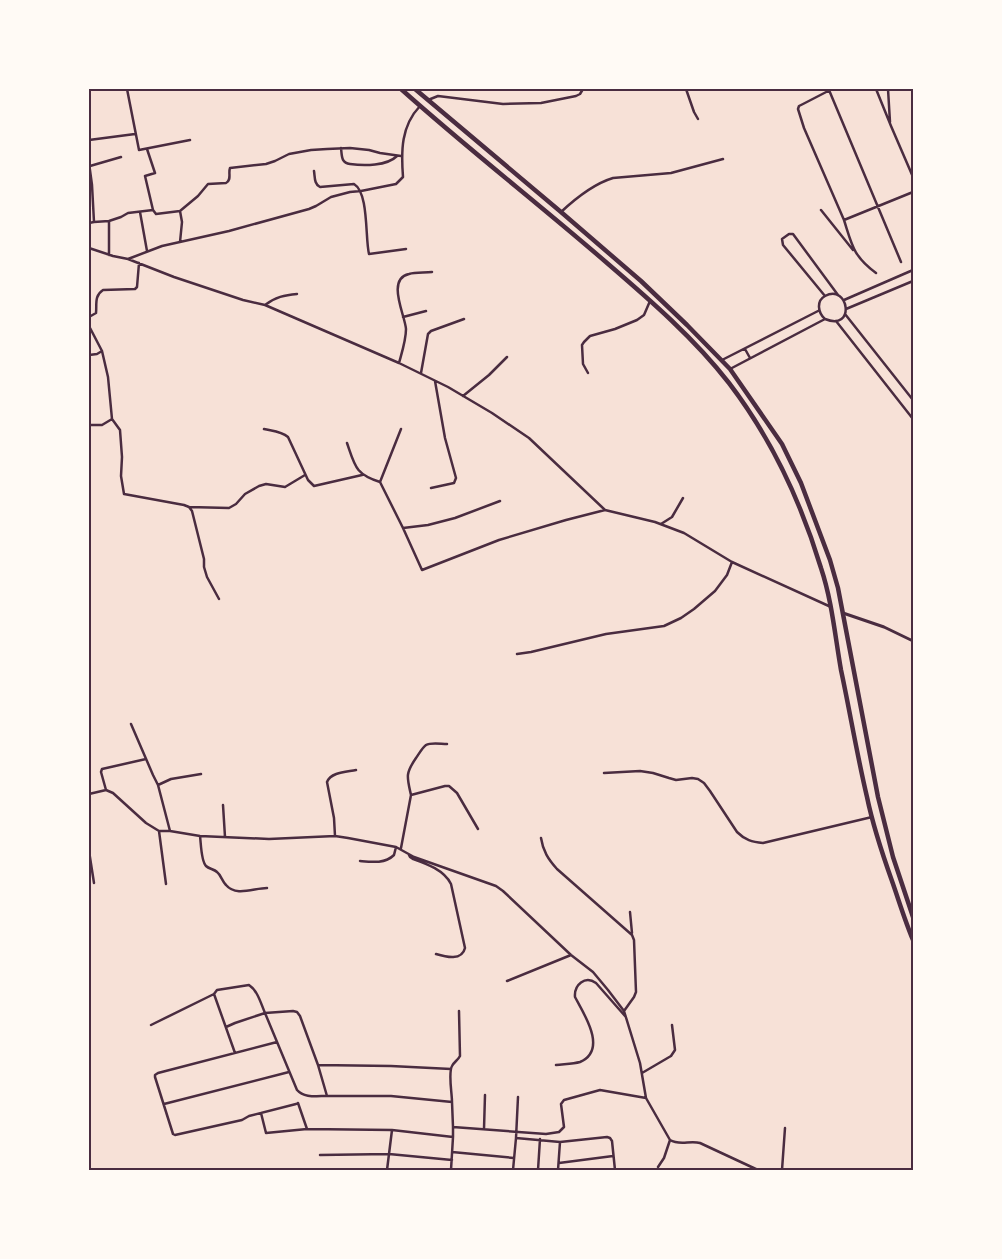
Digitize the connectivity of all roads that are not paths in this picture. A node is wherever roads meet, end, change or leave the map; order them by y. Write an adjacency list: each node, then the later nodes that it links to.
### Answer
1 (127, 89): 13 (street)
2 (401, 89): 10 (highway)
3 (415, 89): 9 (highway)
4 (583, 89): 9 (street)
5 (686, 89): 11 (street)
6 (830, 89): 26 (street); 32 (street)
7 (876, 89): 12 (street)
8 (888, 89): 12 (street)
9 (428, 100): 10 (highway); 31 (highway)
10 (420, 106): 18 (street); 50 (highway)
11 (698, 119)
12 (891, 126): 23 (street)
13 (135, 134): 14 (street); 17 (street)
14 (89, 140)
15 (190, 140): 17 (street)
16 (341, 148): 18 (street); 18 (street); 28 (street)
17 (147, 149): 27 (street)
18 (399, 156): 24 (street)
19 (121, 157): 21 (street)
20 (723, 159): 31 (street)
21 (89, 165): 34 (street)
22 (314, 171): 24 (street)
23 (913, 177)
24 (361, 191): 36 (street); 38 (street)
25 (913, 192): 26 (street)
26 (878, 207): 32 (street); 43 (street)
27 (153, 210): 28 (street); 30 (street)
28 (180, 210): 36 (street)
29 (821, 210): 40 (street)
30 (140, 212): 33 (street); 39 (street)
31 (561, 212): 48 (highway)
32 (844, 220): 40 (street)
33 (109, 221): 34 (street); 41 (street)
34 (94, 222): 35 (street)
35 (89, 223)
36 (180, 242): 39 (street)
37 (89, 248): 41 (street)
38 (406, 249)
39 (147, 251): 42 (street)
40 (854, 251): 47 (street)
41 (109, 255): 42 (street)
42 (128, 259): 44 (street)
43 (901, 262)
44 (139, 263): 56 (street); 61 (street)
45 (913, 270): 54 (street)
46 (432, 272): 62 (street)
47 (876, 273)
48 (641, 281): 50 (highway); 72 (highway)
49 (913, 281): 57 (street)
50 (635, 288): 55 (highway)
51 (297, 294): 56 (street)
52 (825, 296): 53 (street); 53 (street); 59 (street)
53 (839, 296): 54 (street)
54 (844, 300): 57 (street)
55 (650, 301): 76 (street); 86 (highway)
56 (265, 305): 73 (street)
57 (846, 309): 60 (street)
58 (426, 311): 62 (street)
59 (819, 311): 64 (street); 67 (street)
60 (845, 314): 65 (street); 79 (street)
61 (89, 317)
62 (404, 317): 73 (street)
63 (464, 319): 75 (street)
64 (825, 319): 65 (street); 71 (street)
65 (836, 321): 81 (street)
66 (89, 326): 68 (street)
67 (745, 348): 71 (street); 72 (street)
68 (102, 351): 69 (street); 80 (street)
69 (89, 355)
70 (507, 357): 78 (street)
71 (750, 358): 74 (street)
72 (722, 360): 74 (highway)
73 (400, 363): 75 (street)
74 (730, 369): 82 (highway)
75 (421, 373): 77 (street)
76 (588, 373)
77 (435, 380): 78 (street); 91 (street)
78 (463, 396): 95 (street)
79 (913, 400)
80 (112, 419): 83 (street); 94 (street)
81 (913, 419)
82 (768, 424): 86 (highway); 101 (highway)
83 (89, 426)
84 (264, 429): 88 (street)
85 (401, 429): 90 (street)
86 (760, 430): 100 (highway)
87 (347, 443): 89 (street)
88 (305, 475): 89 (street); 94 (street)
89 (362, 475): 90 (street)
90 (380, 482): 97 (street)
91 (431, 488)
92 (684, 498): 96 (street)
93 (500, 501): 97 (street)
94 (189, 507): 99 (street)
95 (605, 510): 96 (street); 97 (street)
96 (661, 524): 98 (street)
97 (404, 528)
98 (732, 562): 100 (street); 103 (street)
99 (219, 599)
100 (831, 607): 105 (highway)
101 (843, 612): 102 (street); 104 (highway)
102 (913, 641)
103 (517, 654)
104 (856, 679): 105 (highway); 134 (highway)
105 (844, 680): 117 (highway)
106 (131, 724): 108 (street)
107 (447, 744): 115 (street)
108 (146, 759): 112 (street); 113 (street)
109 (356, 770): 122 (street)
110 (201, 774): 112 (street)
111 (604, 774): 117 (street)
112 (158, 784): 120 (street)
113 (106, 790): 114 (street); 119 (street)
114 (89, 794)
115 (411, 796): 118 (street); 126 (street)
116 (223, 805): 123 (street)
117 (872, 817): 136 (highway)
118 (478, 829)
119 (159, 831): 120 (street); 131 (street)
120 (170, 831): 121 (street)
121 (200, 836): 123 (street); 132 (street)
122 (335, 836): 123 (street); 125 (street)
123 (225, 837)
124 (541, 838): 135 (street)
125 (396, 847): 126 (street); 129 (street)
126 (400, 848): 128 (street)
127 (89, 851): 130 (street)
128 (408, 854): 137 (street); 138 (street)
129 (360, 861)
130 (94, 883)
131 (166, 884)
132 (267, 888)
133 (630, 912): 135 (street)
134 (913, 917)
135 (632, 935): 142 (street)
136 (913, 940)
137 (436, 954)
138 (571, 955): 139 (street); 142 (street)
139 (507, 981)
140 (214, 994): 143 (street); 145 (street); 147 (street)
141 (459, 1011): 152 (street)
142 (624, 1011): 144 (street)
143 (265, 1013): 147 (street); 148 (street); 150 (street)
144 (627, 1018): 151 (street); 154 (street)
145 (152, 1025)
146 (672, 1025): 154 (street)
147 (226, 1027): 149 (street)
148 (277, 1042): 149 (street); 153 (street)
149 (235, 1053): 160 (street)
150 (318, 1065): 152 (street); 156 (street)
151 (556, 1065)
152 (451, 1070): 159 (street)
153 (290, 1072): 156 (street); 160 (street)
154 (642, 1072): 158 (street)
155 (485, 1095): 165 (street)
156 (327, 1096): 159 (street)
157 (518, 1097): 167 (street)
158 (646, 1098): 167 (street); 171 (street)
159 (452, 1102): 162 (street)
160 (164, 1104): 161 (street)
161 (261, 1113): 164 (street); 164 (street)
162 (453, 1127): 165 (street); 168 (street)
163 (785, 1128): 188 (street)
164 (307, 1129): 166 (street)
165 (484, 1129): 167 (street)
166 (392, 1130): 168 (street); 174 (street)
167 (516, 1132): 169 (street)
168 (453, 1137): 173 (street)
169 (516, 1138): 170 (street); 177 (street)
170 (540, 1139): 172 (street); 184 (street)
171 (670, 1140): 180 (street); 187 (street)
172 (560, 1142): 176 (street); 179 (street)
173 (452, 1152): 177 (street); 178 (street)
174 (389, 1154): 175 (street); 178 (street); 181 (street)
175 (320, 1155)
176 (613, 1156): 179 (street); 186 (street)
177 (514, 1158): 183 (street)
178 (452, 1160): 182 (street)
179 (559, 1163): 185 (street)
180 (658, 1167)
181 (387, 1170)
182 (451, 1170)
183 (513, 1170)
184 (538, 1170)
185 (558, 1170)
186 (615, 1170)
187 (758, 1170)
188 (782, 1170)

